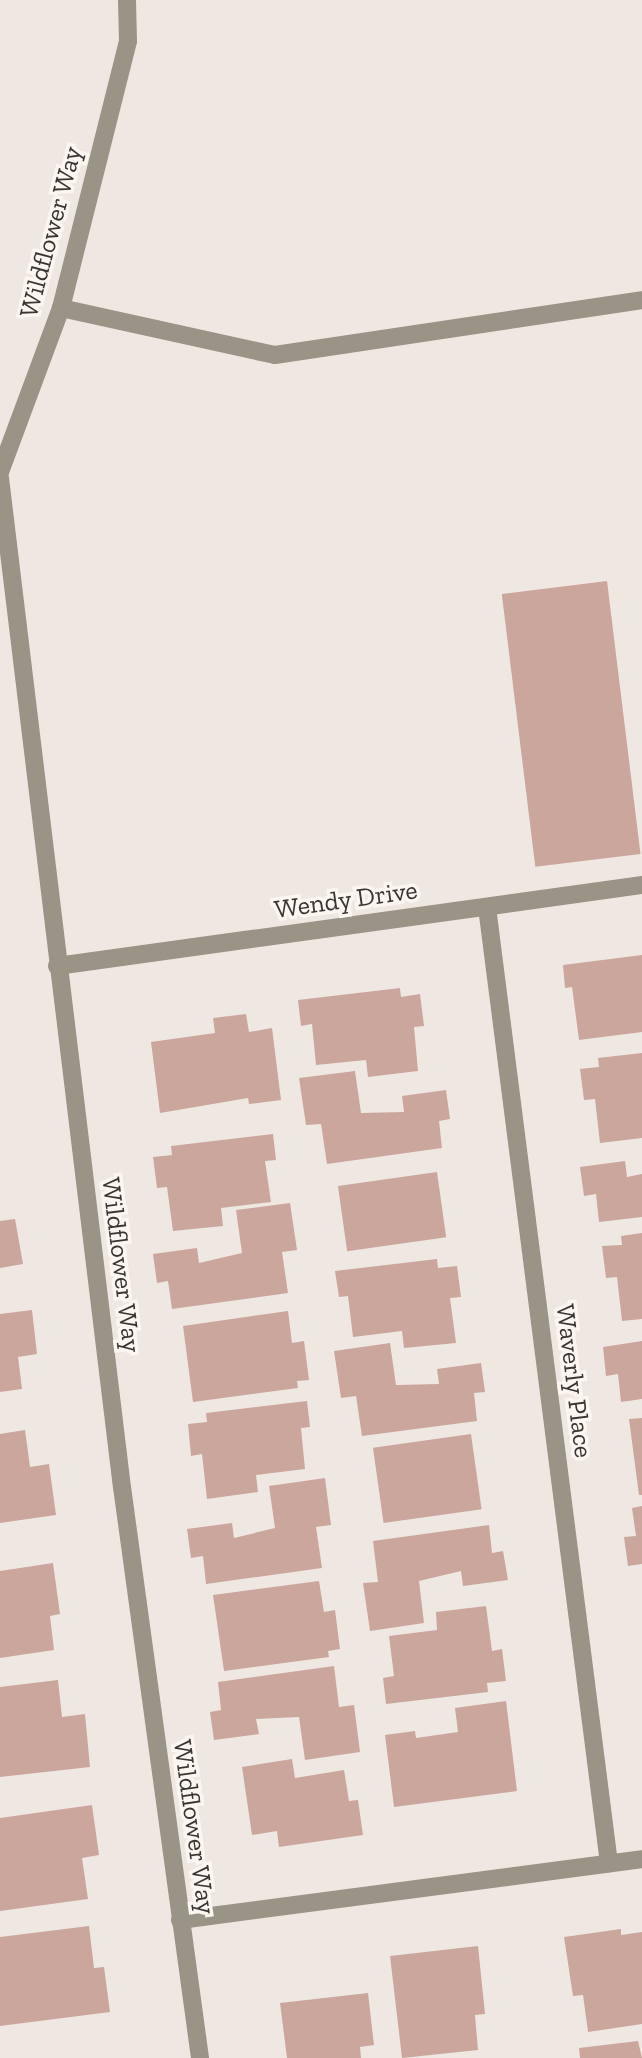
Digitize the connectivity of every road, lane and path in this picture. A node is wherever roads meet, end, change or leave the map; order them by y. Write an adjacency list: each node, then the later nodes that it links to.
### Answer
1 (127, 0): 3 (street, Wildflower Way)
2 (642, 300): 3 (street)
3 (61, 308): 4 (street, Wildflower Way)
4 (0, 472)
5 (0, 478): 8 (street, Wildflower Way)
6 (642, 885): 7 (street, Wendy Drive)
7 (487, 907): 8 (street, Wendy Drive); 10 (street, Waverly Place)
8 (57, 966): 11 (street, Wildflower Way)
9 (642, 1858): 10 (street)
10 (609, 1863): 11 (street)
11 (180, 1920): 12 (street, Wildflower Way)
12 (200, 2058)

